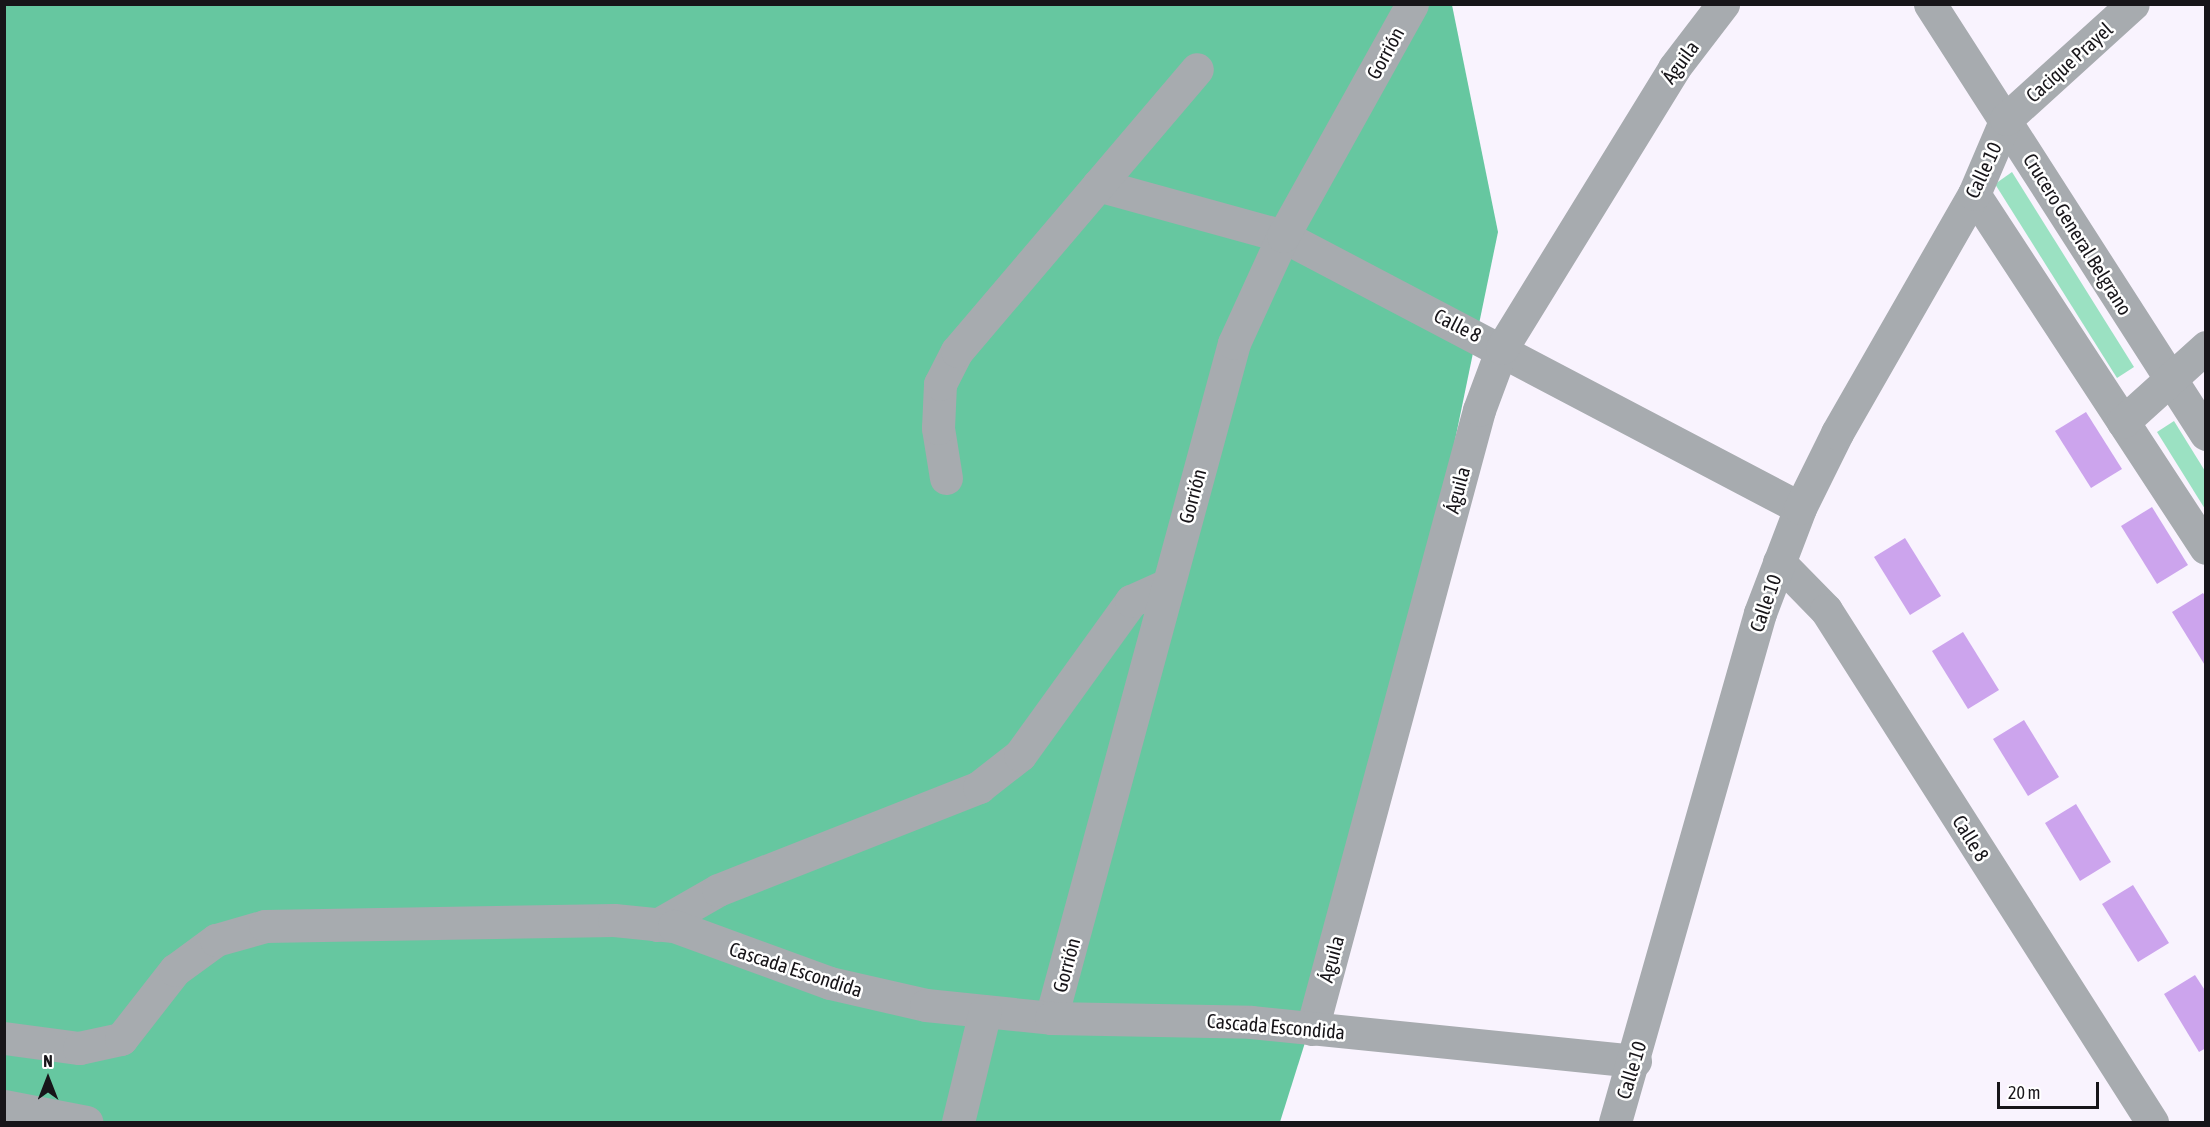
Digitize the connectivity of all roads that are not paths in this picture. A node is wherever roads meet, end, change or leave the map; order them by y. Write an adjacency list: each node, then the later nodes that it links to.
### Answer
1 (1412, 4): 9 (street, Gorrión)
2 (1723, 4): 11 (street, Águila)
3 (1930, 4): 6 (street, Crucero General Belgrano)
4 (2133, 4): 6 (street, Cacique Prayel)
5 (1197, 69): 7 (street)
6 (2006, 119): 8 (street, Calle 10); 12 (street, Crucero General Belgrano)
7 (1098, 185): 9 (street, Calle 8); 15 (street)
8 (1974, 194): 13 (street); 16 (street, Calle 10)
9 (1283, 236): 11 (street, Calle 8); 19 (street, Gorrión)
10 (2205, 347): 12 (street)
11 (1502, 348): 16 (street, Calle 8); 23 (street, Águila)
12 (2170, 380): 13 (street); 14 (street, Crucero General Belgrano)
13 (2122, 423): 17 (street)
14 (2205, 434)
15 (946, 478)
16 (1800, 508): 18 (street, Calle 10)
17 (2205, 548)
18 (1779, 562): 25 (street, Calle 10); 30 (street, Calle 8)
19 (1167, 585): 20 (street); 22 (street, Gorrión)
20 (657, 925): 21 (street, Cascada Escondida); 24 (street, Cascada Escondida)
21 (985, 1011): 22 (street, Cascada Escondida); 28 (street)
22 (1051, 1018): 23 (street, Cascada Escondida)
23 (1312, 1029): 25 (street, Cascada Escondida)
24 (4, 1038)
25 (1635, 1061): 29 (street, Calle 10)
26 (4, 1106): 27 (street)
27 (86, 1122)
28 (958, 1122)
29 (1615, 1122)
30 (2152, 1122)

